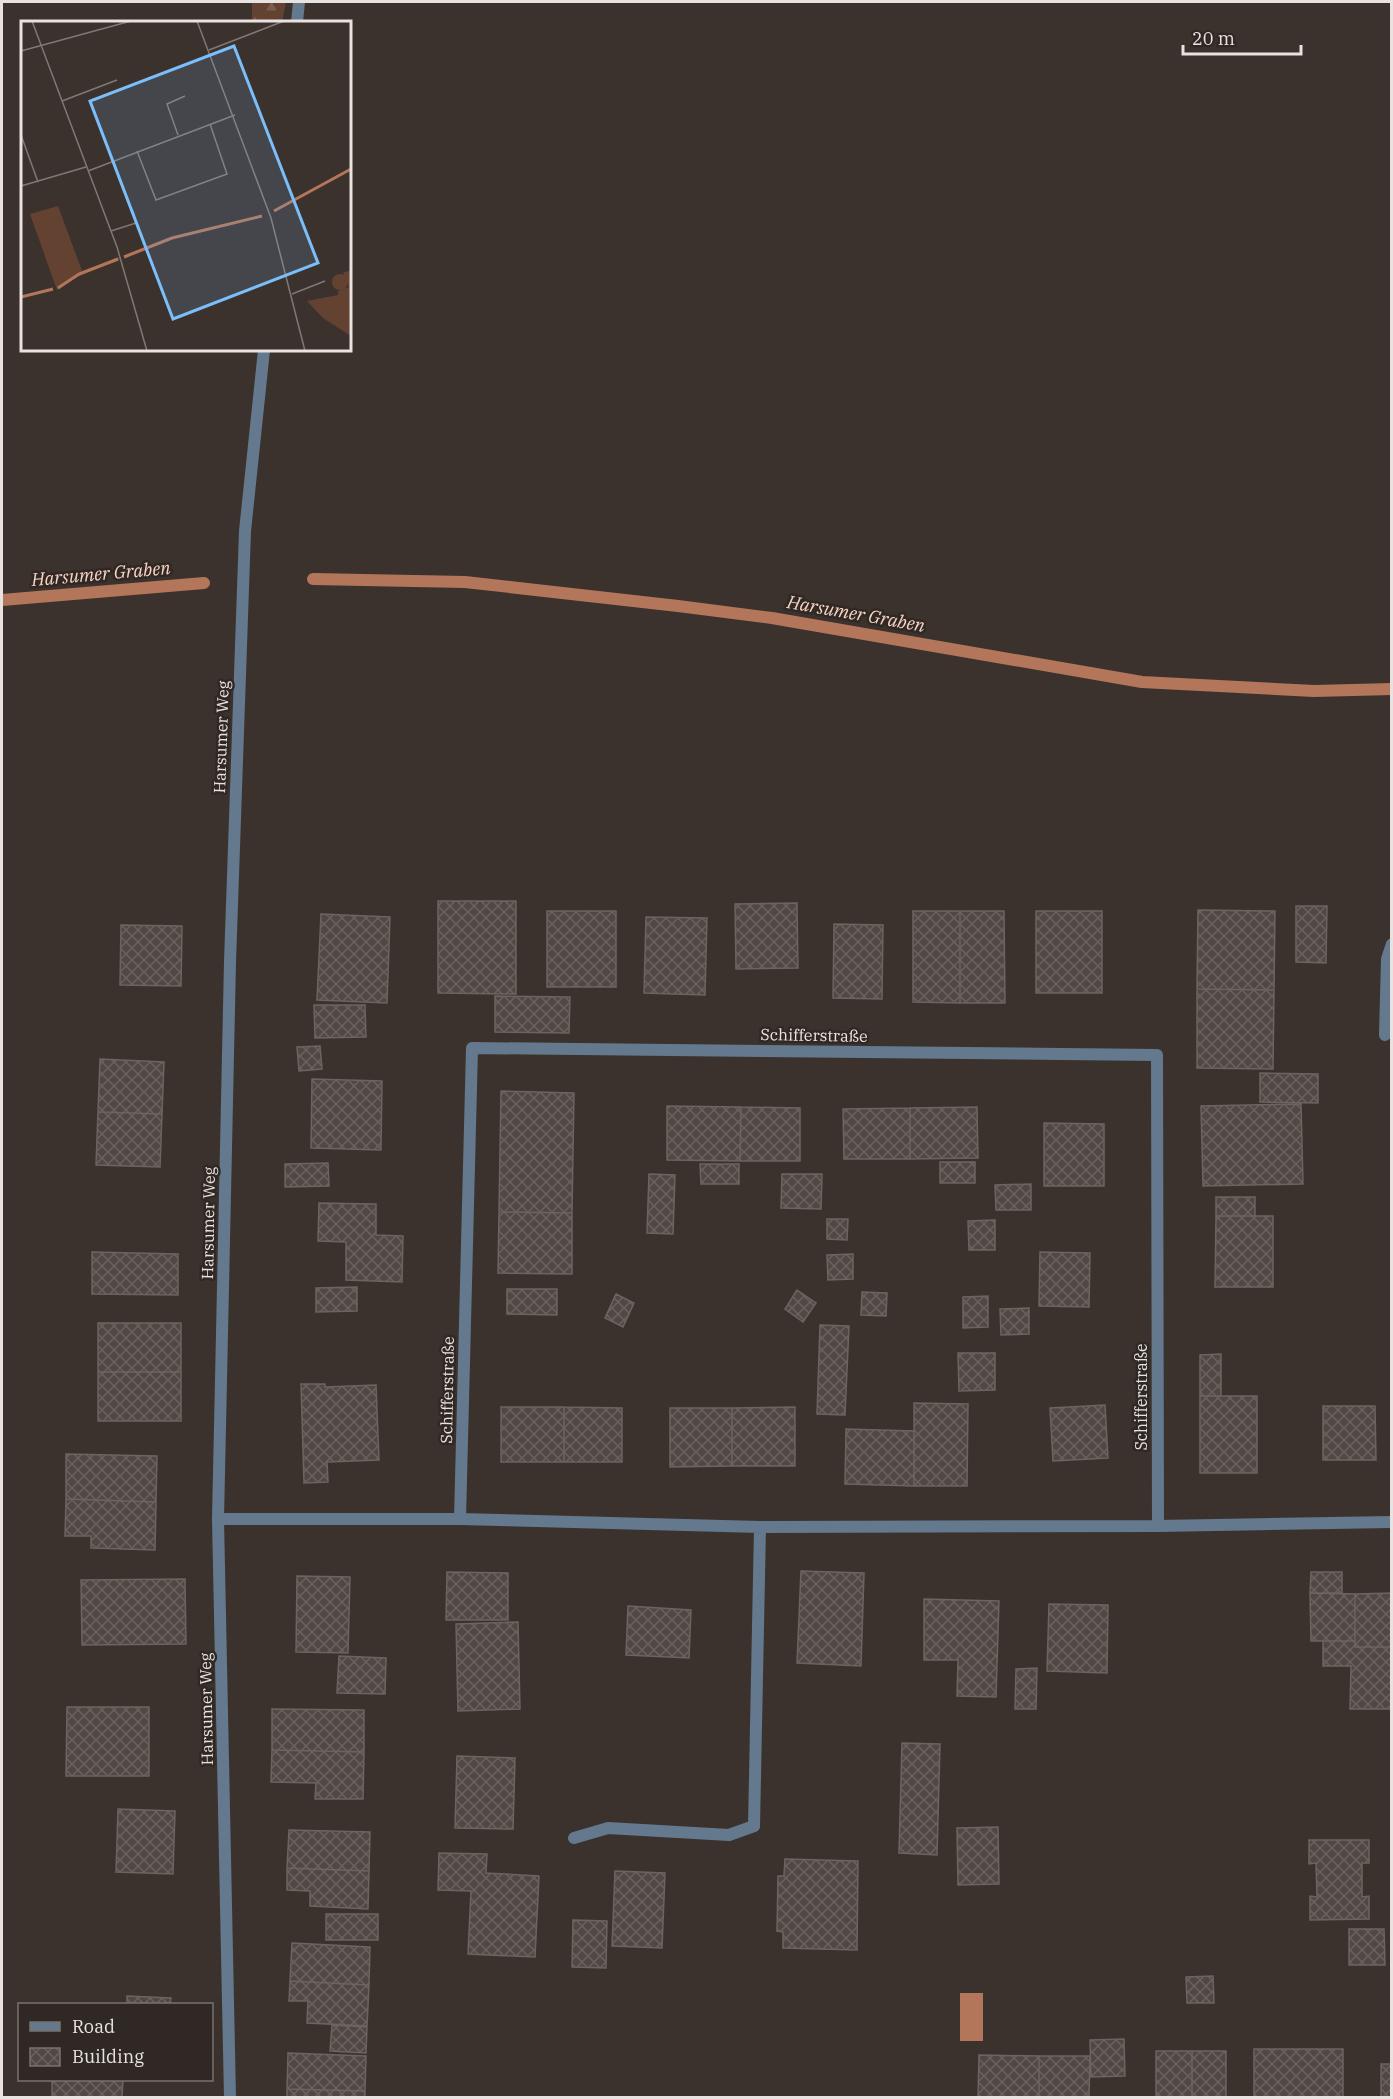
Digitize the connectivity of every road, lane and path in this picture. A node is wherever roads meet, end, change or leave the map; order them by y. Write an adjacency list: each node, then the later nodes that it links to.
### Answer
1 (299, 2): 2 (street)
2 (297, 21)
3 (264, 351): 6 (street, Harsumer Weg)
4 (1392, 944): 5 (street)
5 (1385, 1035)
6 (218, 1519): 7 (street); 12 (street, Harsumer Weg)
7 (460, 1519): 9 (street, Schifferstraße); 10 (street)
8 (1392, 1522): 9 (street)
9 (1158, 1526): 10 (street)
10 (760, 1527): 11 (street)
11 (574, 1838)
12 (230, 2097)

